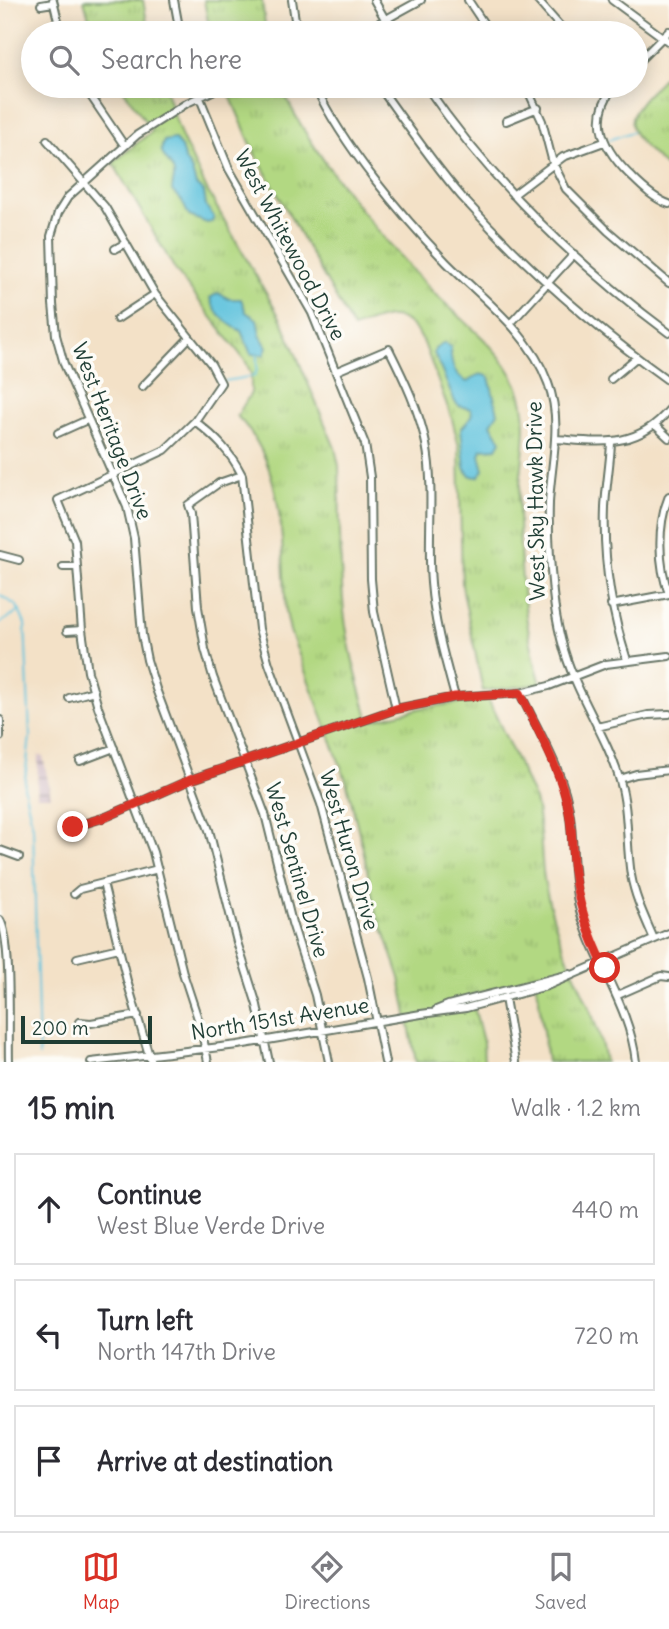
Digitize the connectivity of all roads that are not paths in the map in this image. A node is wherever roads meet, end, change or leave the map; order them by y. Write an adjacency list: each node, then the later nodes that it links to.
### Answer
1 (174, 0): 12 (street)
2 (292, 0): 13 (street)
3 (374, 0): 10 (street)
4 (421, 0): 10 (street)
5 (468, 0): 14 (street)
6 (537, 0): 15 (street)
7 (612, 0): 16 (street)
8 (53, 1): 9 (street); 11 (street)
9 (41, 5)
10 (385, 20)
11 (58, 21)
12 (178, 21)
13 (295, 21)
14 (483, 21)
15 (555, 21)
16 (640, 21)
17 (648, 27): 19 (street)
18 (669, 31): 19 (street)
19 (662, 37): 20 (street); 21 (street)
20 (669, 42)
21 (648, 52)
22 (93, 98): 34 (street)
23 (196, 98): 34 (street, West Heritage Drive)
24 (198, 98): 50 (street, West Whitewood Drive)
25 (321, 98): 46 (street, West Sky Hawk Drive)
26 (387, 98): 42 (street)
27 (435, 98): 37 (street)
28 (533, 98): 30 (street)
29 (608, 98): 33 (street)
30 (538, 108): 31 (street); 35 (street)
31 (506, 121)
32 (47, 140): 36 (street)
33 (604, 142): 35 (street); 38 (street)
34 (124, 145): 36 (street, West Heritage Drive)
35 (553, 163): 37 (street); 43 (street)
36 (82, 182): 39 (street); 55 (street, West Heritage Drive)
37 (513, 195): 41 (street)
38 (669, 204)
39 (126, 243): 40 (street); 44 (street)
40 (114, 249)
41 (575, 254): 42 (street); 47 (street)
42 (548, 282): 46 (street); 49 (street)
43 (669, 283)
44 (155, 294): 45 (street); 48 (street)
45 (117, 319)
46 (510, 324): 60 (street, West Sky Hawk Drive)
47 (669, 333)
48 (189, 338): 53 (street); 56 (street)
49 (636, 358): 51 (street); 52 (street)
50 (337, 371): 77 (street); 79 (street, West Whitewood Drive)
51 (611, 379)
52 (669, 382)
53 (142, 387)
54 (669, 410): 57 (street)
55 (87, 420): 58 (street); 63 (street, West Heritage Drive)
56 (195, 421): 62 (street, West Huron Drive); 63 (street)
57 (655, 425): 59 (street); 61 (street)
58 (58, 433)
59 (669, 438)
60 (556, 439): 61 (street); 74 (street, West Sky Hawk Drive)
61 (611, 443): 69 (street)
62 (242, 475): 84 (street, West Huron Drive); 87 (street, West Sentinel Drive)
63 (112, 476): 67 (street); 90 (street, West Heritage Drive)
64 (669, 496): 69 (street)
65 (0, 555): 66 (street)
66 (19, 561)
67 (77, 567): 68 (street); 70 (street)
68 (63, 568)
69 (611, 605): 73 (street)
70 (82, 630): 71 (street); 75 (street)
71 (68, 631)
72 (669, 656): 73 (street)
73 (626, 660): 74 (street)
74 (573, 676): 76 (street); 82 (street, West Sky Hawk Drive)
75 (94, 691): 78 (street); 85 (street)
76 (520, 693): 77 (street); 103 (street)
77 (455, 697): 79 (street)
78 (68, 698)
79 (396, 709): 84 (street)
80 (669, 713): 82 (street)
81 (0, 720): 83 (street)
82 (597, 727): 89 (street, West Sky Hawk Drive)
83 (0, 737)
84 (298, 743): 87 (street); 112 (street, West Huron Drive)
85 (114, 748): 86 (street); 91 (street)
86 (80, 761)
87 (245, 761): 90 (street); 115 (street, West Sentinel Drive)
88 (669, 770): 89 (street)
89 (620, 779): 100 (street, West Sky Hawk Drive)
90 (190, 780): 91 (street); 116 (street, West Heritage Drive)
91 (136, 804): 92 (street); 95 (street)
92 (73, 827)
93 (0, 850): 94 (street)
94 (19, 857)
95 (158, 869): 96 (street); 117 (street)
96 (103, 883): 97 (street); 101 (street)
97 (75, 894)
98 (0, 920): 114 (street)
99 (669, 933): 100 (street, North 151st Avenue)
100 (654, 940): 103 (street, North 151st Avenue)
101 (119, 948): 102 (street); 110 (street)
102 (77, 958)
103 (602, 961): 104 (street, North 151st Avenue); 107 (street)
104 (572, 974): 106 (street, North 151st Avenue); 108 (street, North 151st Avenue)
105 (669, 977): 107 (street)
106 (503, 991): 108 (street); 109 (street, North 151st Avenue)
107 (618, 995): 126 (street)
108 (505, 999): 109 (street, North 151st Avenue); 125 (street)
109 (432, 1012): 112 (street, North 151st Avenue)
110 (138, 1015): 111 (street); 118 (street)
111 (79, 1021)
112 (378, 1021): 115 (street, North 151st Avenue); 124 (street, West Huron Drive)
113 (0, 1029): 114 (street)
114 (8, 1029): 119 (street)
115 (324, 1031): 116 (street, North 151st Avenue); 123 (street, West Sentinel Drive)
116 (266, 1041): 117 (street, North 151st Avenue); 122 (street, West Heritage Drive)
117 (206, 1049): 118 (street, North 151st Avenue); 121 (street)
118 (151, 1059): 120 (street, North 151st Avenue)
119 (9, 1062)
120 (91, 1062)
121 (208, 1062)
122 (269, 1062)
123 (329, 1062)
124 (385, 1062)
125 (516, 1062)
126 (636, 1062)

